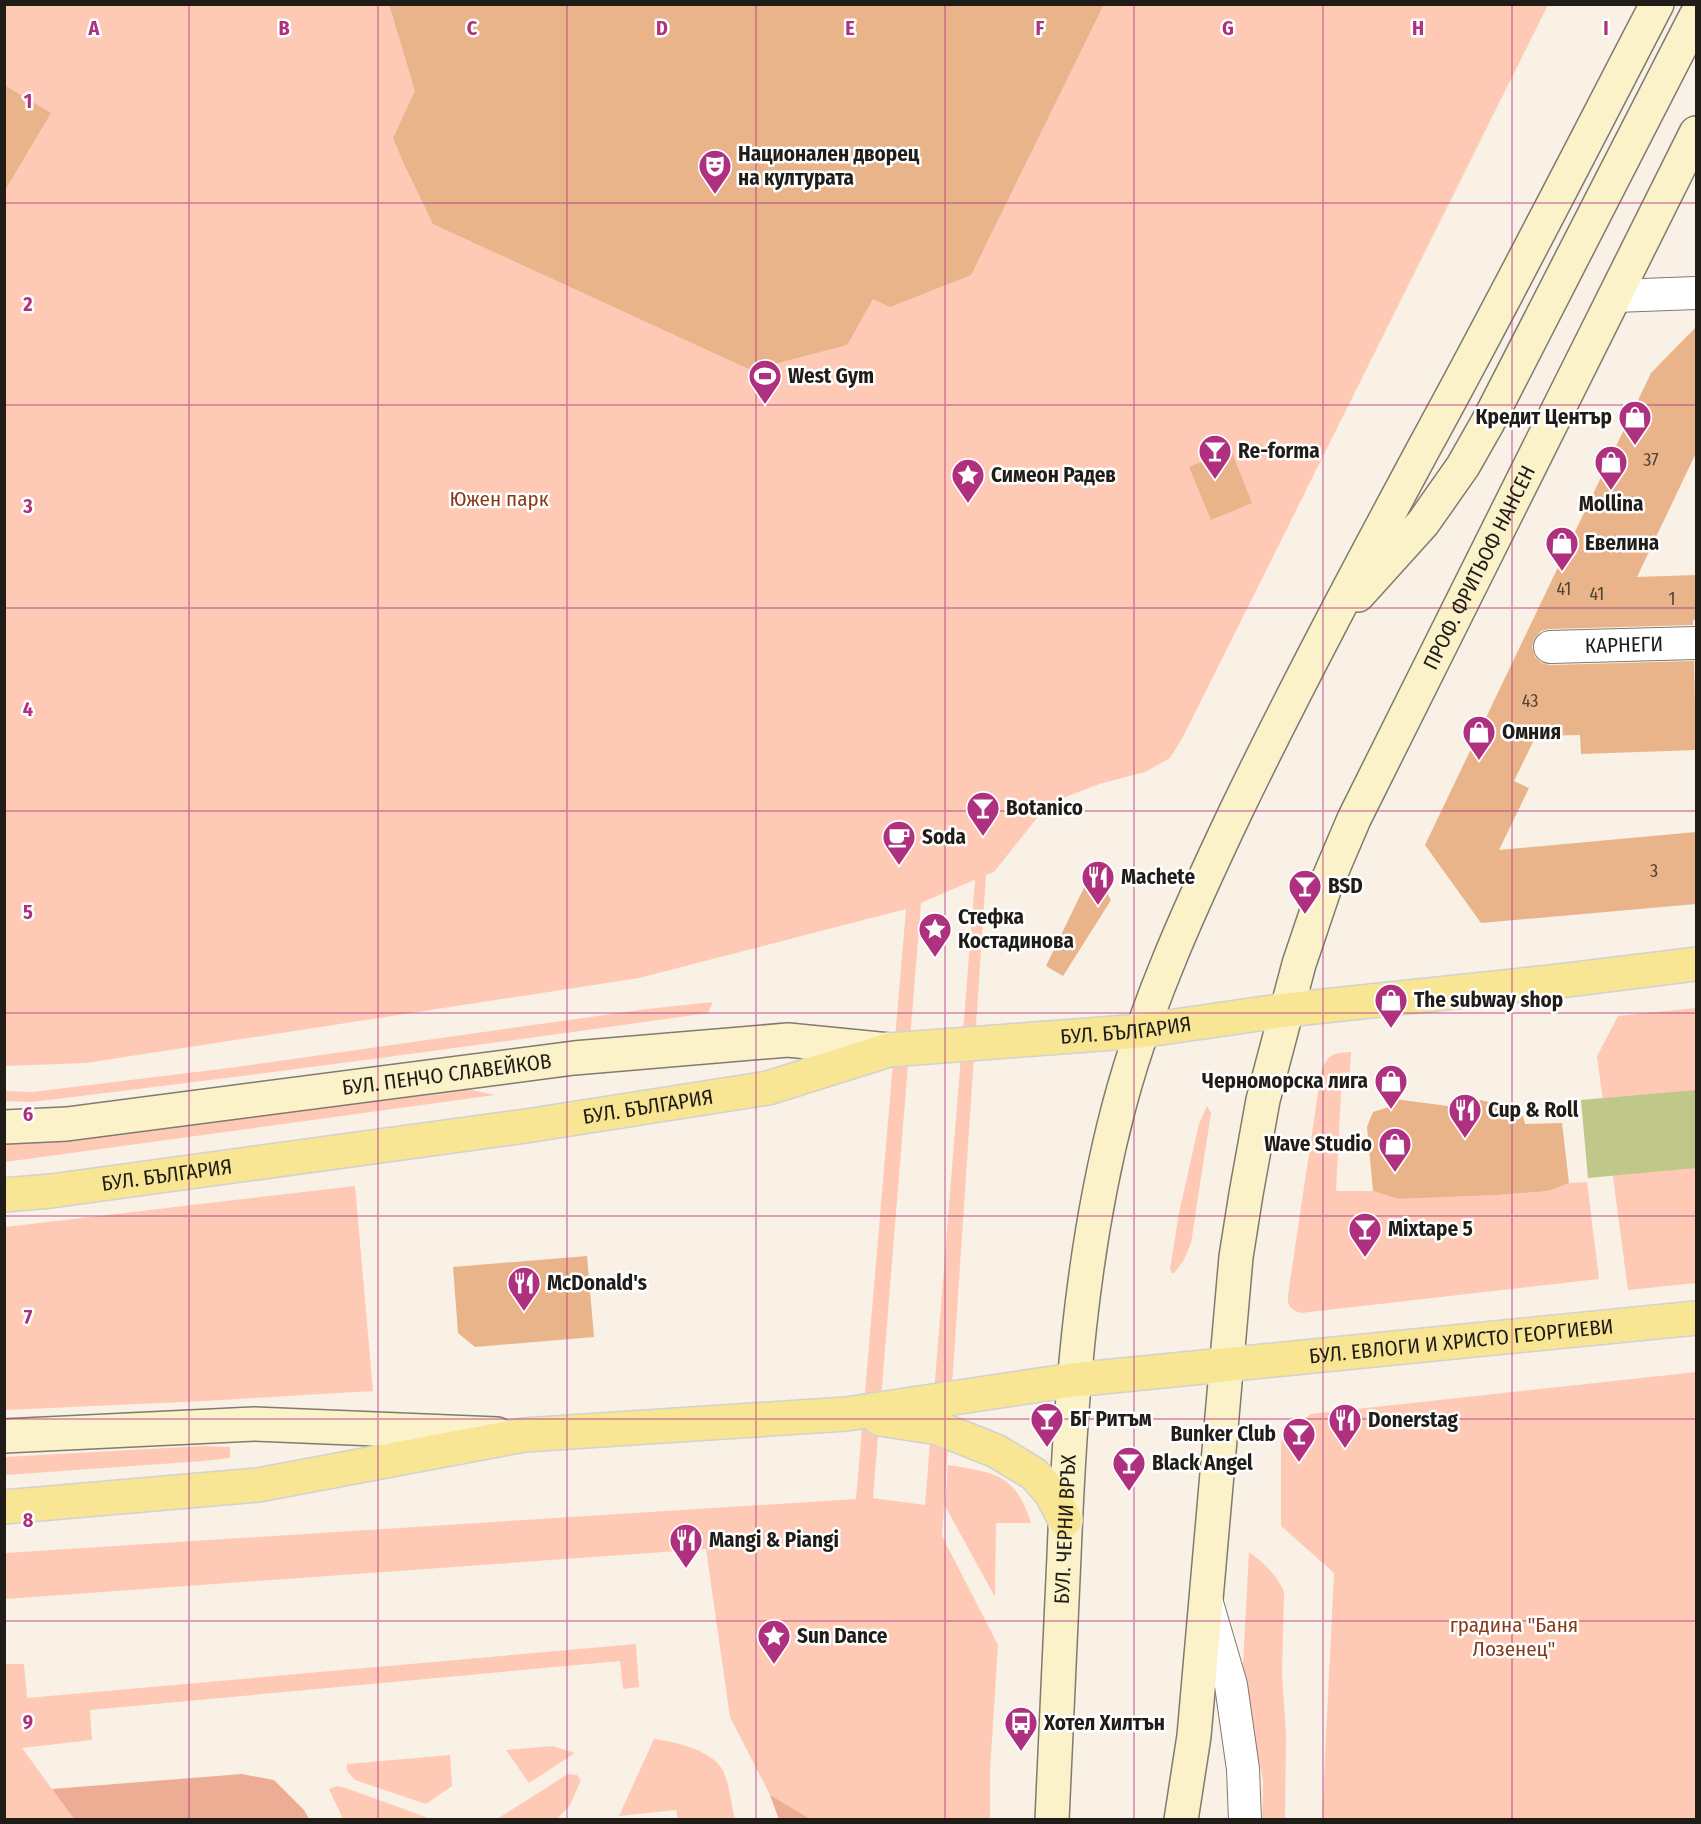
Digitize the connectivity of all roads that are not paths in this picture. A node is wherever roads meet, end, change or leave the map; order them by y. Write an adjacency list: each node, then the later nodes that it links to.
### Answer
1 (1657, 4): 6 (main road)
2 (1696, 16): 6 (main road)
3 (1696, 133): 5 (main road, ПРОФ. ФРИТЬОФ НАНСЕН)
4 (1696, 293): 5 (street)
5 (1615, 296): 10 (main road, ПРОФ. ФРИТЬОФ НАНСЕН)
6 (1327, 630): 11 (main road)
7 (1696, 643): 8 (street, КАРНЕГИ)
8 (1550, 647)
9 (1696, 964): 10 (main road)
10 (1286, 1010): 11 (main road, БУЛ. БЪЛГАРИЯ); 16 (main road)
11 (1141, 1031): 12 (main road, БУЛ. БЪЛГАРИЯ); 17 (main road, БУЛ. ЧЕРНИ ВРЪХ)
12 (889, 1050): 13 (main road, БУЛ. ПЕНЧО СЛАВЕЙКОВ); 14 (main road, БУЛ. БЪЛГАРИЯ)
13 (4, 1127)
14 (4, 1196)
15 (1696, 1318): 16 (main road, БУЛ. ЕВЛОГИ И ХРИСТО ГЕОРГИЕВИ)
16 (1226, 1366): 17 (main road); 23 (main road)
17 (1073, 1380): 18 (main road); 22 (main road, БУЛ. ЧЕРНИ ВРЪХ)
18 (846, 1414): 19 (main road); 22 (main road)
19 (524, 1435): 20 (main road); 21 (main road)
20 (4, 1436)
21 (4, 1507)
22 (1065, 1520): 24 (main road, БУЛ. ЧЕРНИ ВРЪХ)
23 (1205, 1597): 25 (main road); 26 (street)
24 (1052, 1820)
25 (1181, 1820)
26 (1245, 1820)

